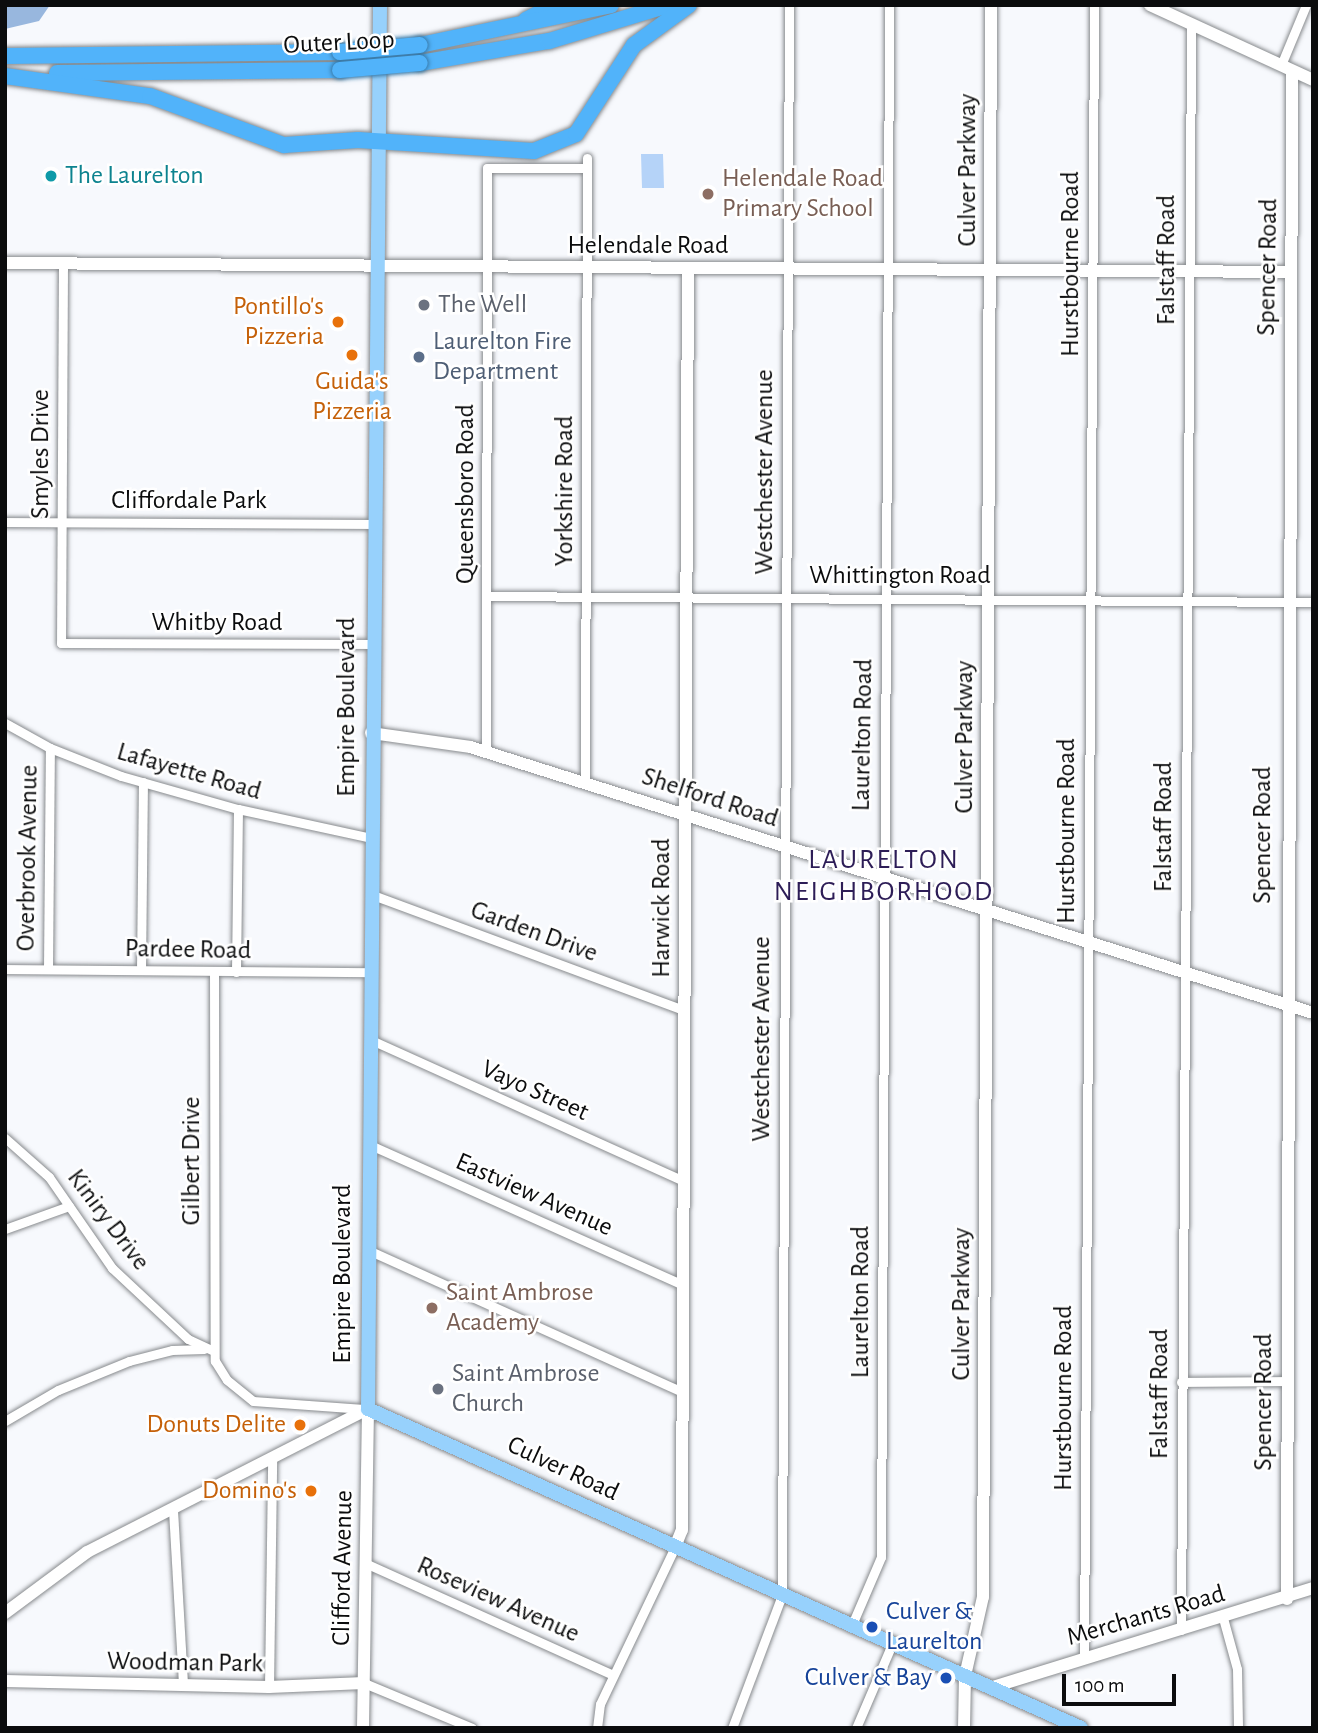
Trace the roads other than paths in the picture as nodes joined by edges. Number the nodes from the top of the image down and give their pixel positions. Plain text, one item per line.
1 (380, 5) edge
2 (555, 5) edge
3 (611, 5) edge
4 (668, 5) edge
5 (689, 5) edge
6 (789, 5) edge
7 (889, 5) edge
8 (991, 5) edge
9 (1094, 5) edge
10 (1150, 5) edge
11 (1306, 5) edge
12 (1191, 24) junction
13 (420, 46) junction
14 (5, 56) edge
15 (1287, 68) junction
16 (5, 75) edge
17 (1313, 80) edge
18 (379, 141) junction
19 (587, 163) joint
20 (5, 263) edge
21 (63, 265) junction
22 (376, 268) junction
23 (786, 268) junction
24 (487, 269) junction
25 (587, 269) junction
26 (688, 269) junction
27 (887, 269) junction
28 (991, 270) junction
29 (1091, 270) junction
30 (1188, 271) junction
31 (1291, 272) junction
32 (62, 521) junction
33 (5, 522) edge
34 (373, 524) junction
35 (486, 596) junction
36 (586, 596) junction
37 (686, 596) junction
38 (786, 596) junction
39 (886, 596) junction
40 (989, 597) junction
41 (1090, 598) junction
42 (1186, 598) junction
43 (1286, 600) junction
44 (1313, 602) edge
45 (61, 643) joint
46 (372, 644) junction
47 (5, 723) edge
48 (371, 733) junction
49 (50, 748) junction
50 (486, 752) junction
51 (143, 782) junction
52 (585, 783) junction
53 (237, 809) junction
54 (685, 814) junction
55 (371, 838) junction
56 (785, 846) junction
57 (883, 877) junction
58 (370, 894) junction
59 (986, 910) junction
60 (1087, 941) junction
61 (5, 969) edge
62 (48, 969) junction
63 (141, 970) junction
64 (214, 971) junction
65 (236, 972) junction
66 (369, 972) junction
67 (1184, 972) junction
68 (1286, 1003) junction
69 (684, 1010) junction
70 (1313, 1013) edge
71 (369, 1039) junction
72 (5, 1138) edge
73 (368, 1144) junction
74 (683, 1181) junction
75 (69, 1206) junction
76 (5, 1229) edge
77 (368, 1250) junction
78 (682, 1285) junction
79 (212, 1350) junction
80 (1286, 1381) junction
81 (1181, 1382) junction
82 (682, 1392) junction
83 (368, 1409) junction
84 (5, 1421) edge
85 (272, 1461) junction
86 (173, 1510) junction
87 (675, 1547) junction
88 (366, 1563) junction
89 (1313, 1588) edge
90 (782, 1595) junction
91 (1287, 1598) junction
92 (5, 1613) edge
93 (1223, 1618) junction
94 (851, 1627) junction
95 (1181, 1630) junction
96 (892, 1644) junction
97 (1084, 1658) junction
98 (612, 1675) junction
99 (965, 1676) junction
100 (5, 1681) edge
101 (364, 1683) junction
102 (183, 1686) junction
103 (269, 1687) junction
104 (993, 1687) junction
105 (1058, 1723) edge
106 (363, 1728) edge
107 (472, 1728) edge
108 (597, 1728) edge
109 (732, 1728) edge
110 (856, 1728) edge
111 (964, 1728) edge
112 (1081, 1728) edge
113 (1238, 1728) edge

1 - 18 main road, Empire Boulevard
2 - 13 highway
3 - 13 highway, Outer Loop
4 - 16 highway, Outer Loop, bridge
5 - 18 highway
6 - 23 street, Westchester Avenue
7 - 27 street, Laurelton Road
8 - 28 street, Culver Parkway
9 - 29 street, Hurstbourne Road
10 - 12 street
11 - 15 street
12 - 15 street
12 - 30 street, Falstaff Road
13 - 14 highway, Outer Loop, bridge
15 - 17 street
15 - 31 street, Spencer Road
16 - 18 highway
18 - 22 main road, Empire Boulevard
19 - 24 street, Queensboro Road
19 - 25 street, Yorkshire Road
20 - 21 street, Helendale Road
21 - 22 street, Helendale Road
21 - 32 street, Smyles Drive
22 - 24 street, Helendale Road
22 - 34 main road, Empire Boulevard
23 - 26 street, Helendale Road
23 - 27 street, Helendale Road
23 - 38 street, Westchester Avenue
24 - 25 street, Helendale Road
24 - 35 street, Queensboro Road
25 - 26 street, Helendale Road
25 - 36 street, Yorkshire Road
26 - 37 street, Harwick Road
27 - 28 street, Helendale Road
27 - 39 street, Laurelton Road
28 - 29 street, Helendale Road
28 - 40 street, Culver Parkway
29 - 30 street, Helendale Road
29 - 41 street, Hurstbourne Road
30 - 31 street, Helendale Road
30 - 42 street, Falstaff Road
31 - 43 street, Spencer Road
32 - 33 street, Cliffordale Park
32 - 34 street, Cliffordale Park
32 - 45 street, Smyles Drive
34 - 46 main road, Empire Boulevard
35 - 36 street, Whittington Road
35 - 50 street, Queensboro Road
36 - 37 street, Whittington Road
36 - 52 street, Yorkshire Road
37 - 38 street, Whittington Road
37 - 54 street, Harwick Road
38 - 39 street, Whittington Road
38 - 56 street, Westchester Avenue
39 - 40 street, Whittington Road
39 - 57 street, Laurelton Road
40 - 41 street, Whittington Road
40 - 59 street, Culver Parkway
41 - 42 street, Whittington Road
41 - 60 street, Hurstbourne Road
42 - 43 street, Whittington Road
42 - 67 street, Falstaff Road
43 - 44 street, Whittington Road
43 - 68 street, Spencer Road
45 - 46 street, Whitby Road
46 - 48 main road, Empire Boulevard
47 - 49 street, Lafayette Road
48 - 50 street, Shelford Road
48 - 55 main road, Empire Boulevard
49 - 51 street, Lafayette Road
49 - 62 street, Overbrook Avenue
50 - 52 street, Shelford Road
51 - 53 street, Lafayette Road
51 - 63 street
52 - 54 street, Shelford Road
53 - 55 street, Lafayette Road
53 - 65 street
54 - 56 street, Shelford Road
54 - 69 street, Harwick Road
55 - 58 main road, Empire Boulevard
56 - 57 street, Shelford Road
56 - 90 street, Westchester Avenue
57 - 59 street, Shelford Road
57 - 94 street, Laurelton Road
58 - 66 main road, Empire Boulevard
58 - 69 street, Garden Drive
59 - 60 street, Shelford Road
59 - 99 street, Culver Parkway
60 - 67 street, Shelford Road
60 - 97 street, Hurstbourne Road
61 - 62 street, Pardee Road
62 - 63 street, Pardee Road
63 - 64 street, Pardee Road
64 - 65 street, Pardee Road
64 - 79 street, Gilbert Drive
65 - 66 street, Pardee Road
66 - 71 main road, Empire Boulevard
67 - 68 street, Shelford Road
67 - 81 street, Falstaff Road
68 - 70 street, Shelford Road
68 - 80 street, Spencer Road
69 - 74 street, Harwick Road
71 - 73 main road, Empire Boulevard
71 - 74 street, Vayo Street
72 - 75 street, Kiniry Drive
73 - 77 main road, Empire Boulevard
73 - 78 street, Eastview Avenue
74 - 78 street, Harwick Road
75 - 76 street
75 - 79 street, Kiniry Drive
77 - 82 street
77 - 83 main road, Empire Boulevard
78 - 82 street, Harwick Road
79 - 83 street
79 - 84 street
80 - 81 street
80 - 91 street, Spencer Road
81 - 95 street, Falstaff Road
82 - 87 street, Harwick Road
83 - 85 street
83 - 87 main road, Culver Road
83 - 88 street, Clifford Avenue
85 - 86 street
85 - 103 street
86 - 92 street
86 - 102 street
87 - 90 main road, Culver Road
87 - 98 street
88 - 98 street, Roseview Avenue
88 - 101 street, Clifford Avenue
89 - 91 street, Merchants Road
90 - 94 main road, Culver Road
90 - 109 street, Westchester Avenue
91 - 93 street, Merchants Road
93 - 95 street, Merchants Road
93 - 113 street
94 - 96 main road, Culver Road
95 - 97 street, Merchants Road
96 - 99 main road, Culver Road
96 - 110 street
97 - 104 street, Merchants Road
98 - 108 street
99 - 104 main road, Culver Road
99 - 111 street, Culver Parkway
100 - 102 street, Woodman Park
101 - 103 street, Woodman Park
101 - 106 street, Clifford Avenue
101 - 107 street
102 - 103 street, Woodman Park
104 - 105 main road, Culver Road
105 - 112 main road, Culver Road

